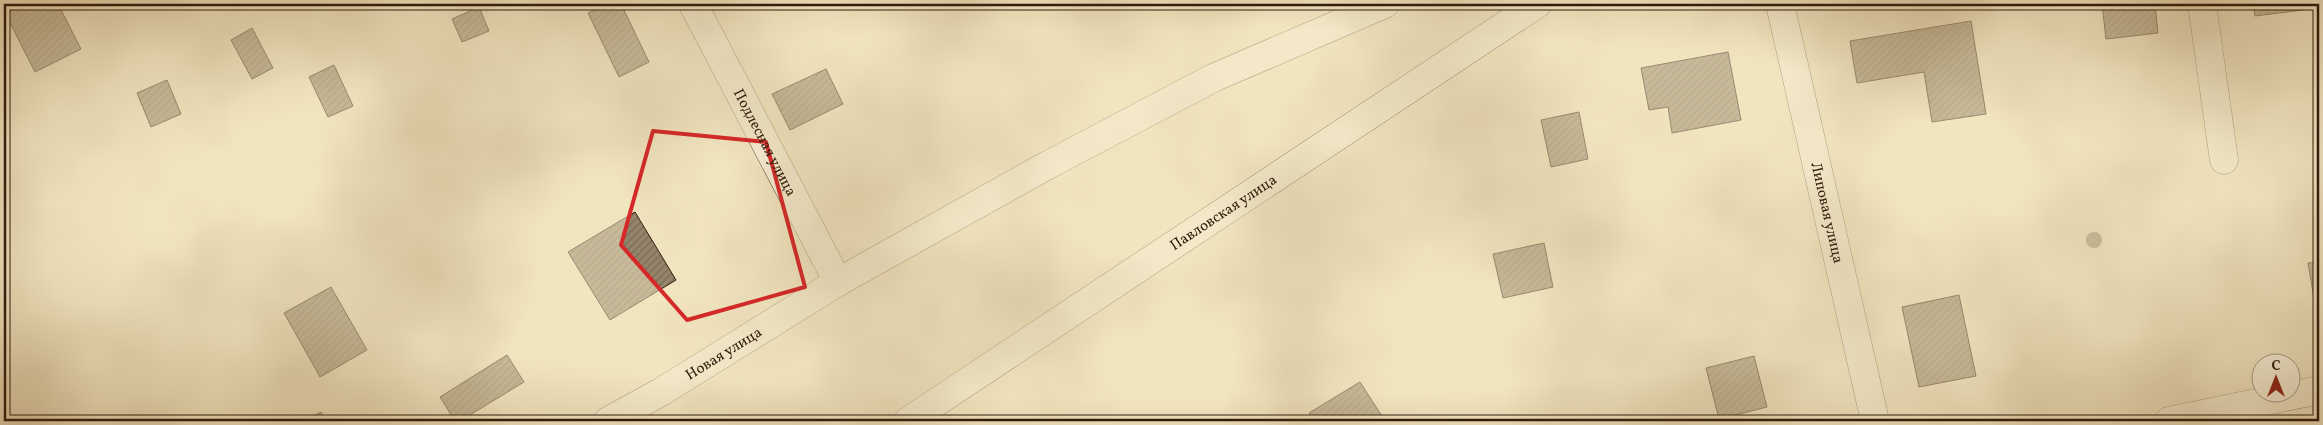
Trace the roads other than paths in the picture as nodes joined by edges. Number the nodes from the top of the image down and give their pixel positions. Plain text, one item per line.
1 (693, 4) edge
2 (1385, 4) edge
3 (1537, 4) edge
4 (1780, 4) edge
5 (2202, 4) edge
6 (2224, 160) dead end
7 (838, 282) junction
8 (2319, 390) edge
9 (608, 421) edge
10 (908, 421) edge
11 (1875, 421) edge
12 (2169, 421) edge

1 - 7 street, Подлесная улица
2 - 7 street, Новая улица
3 - 10 street, Павловская улица
4 - 11 street, Липовая улица
5 - 6 street
7 - 9 street, Новая улица
8 - 12 street

